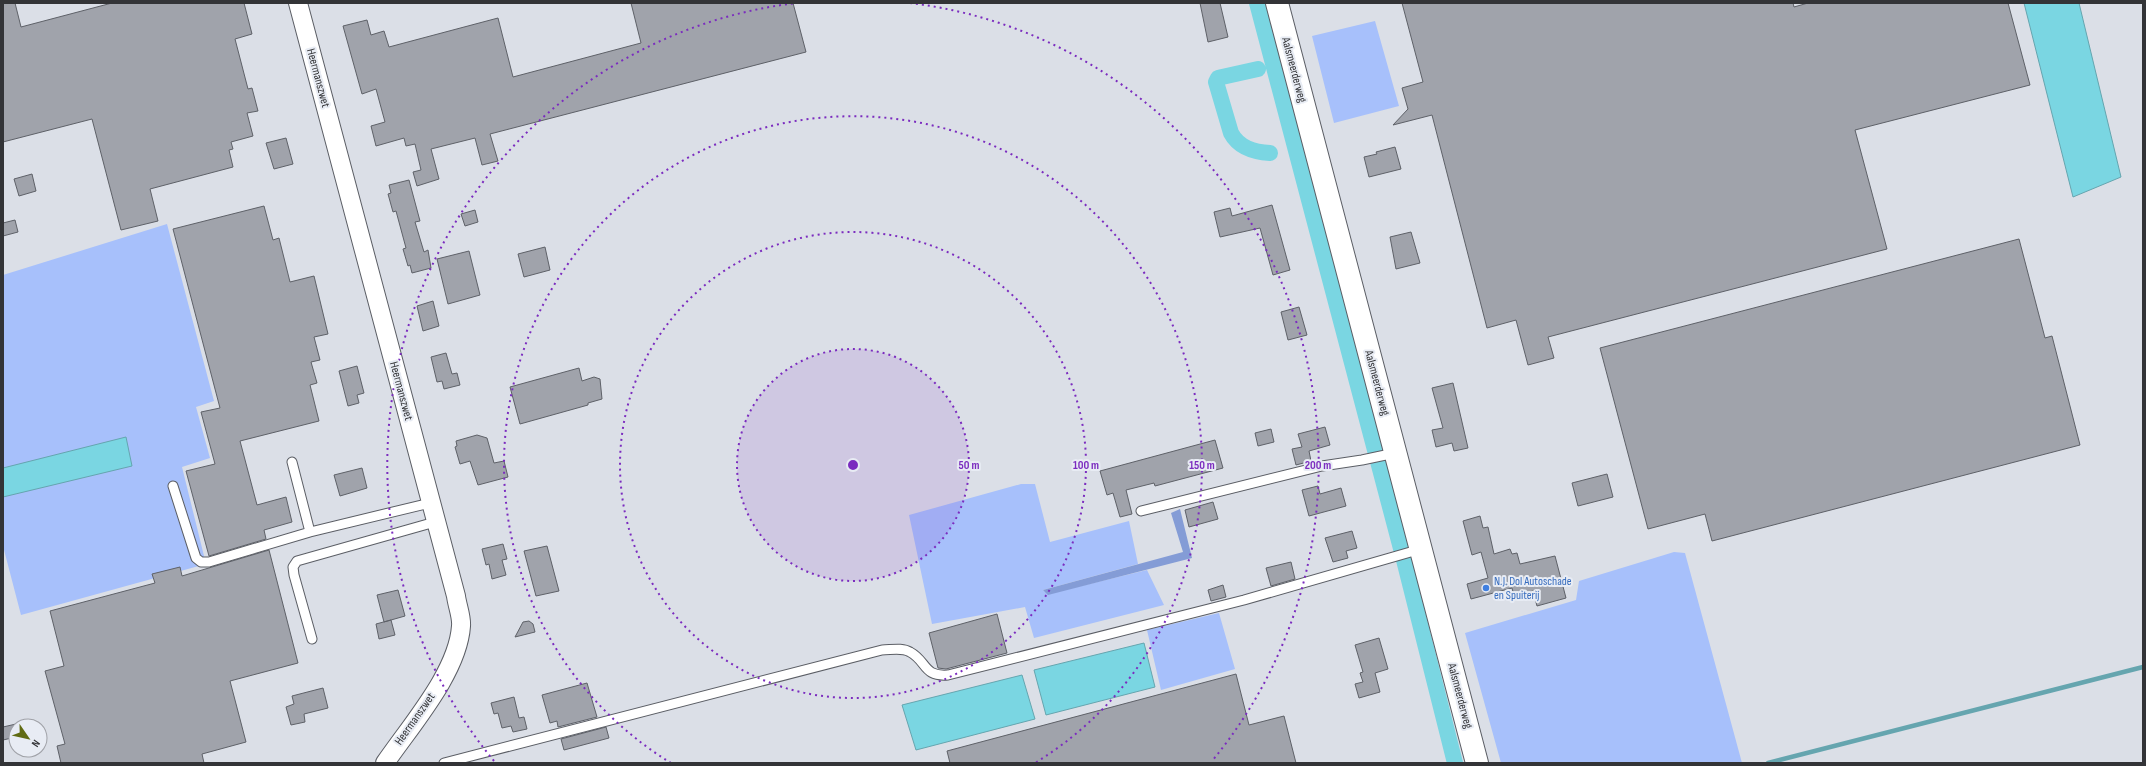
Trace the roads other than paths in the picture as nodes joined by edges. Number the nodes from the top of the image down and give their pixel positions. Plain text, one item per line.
1 (298, 3) edge
2 (1277, 3) edge
3 (1388, 454) junction
4 (292, 462) dead end
5 (172, 486) dead end
6 (430, 503) junction
7 (1141, 511) dead end
8 (435, 522) junction
9 (310, 532) junction
10 (1416, 550) junction
11 (312, 639) dead end
12 (385, 763) edge
13 (444, 763) edge
14 (1477, 763) edge

1 - 6 street, Heermanszwet
2 - 3 street, Aalsmeerderweg
3 - 7 lane
3 - 10 street, Aalsmeerderweg
4 - 9 lane
5 - 9 lane
6 - 8 street, Heermanszwet
6 - 9 lane
8 - 11 lane
8 - 12 street, Heermanszwet
10 - 13 lane
10 - 14 street, Aalsmeerderweg

